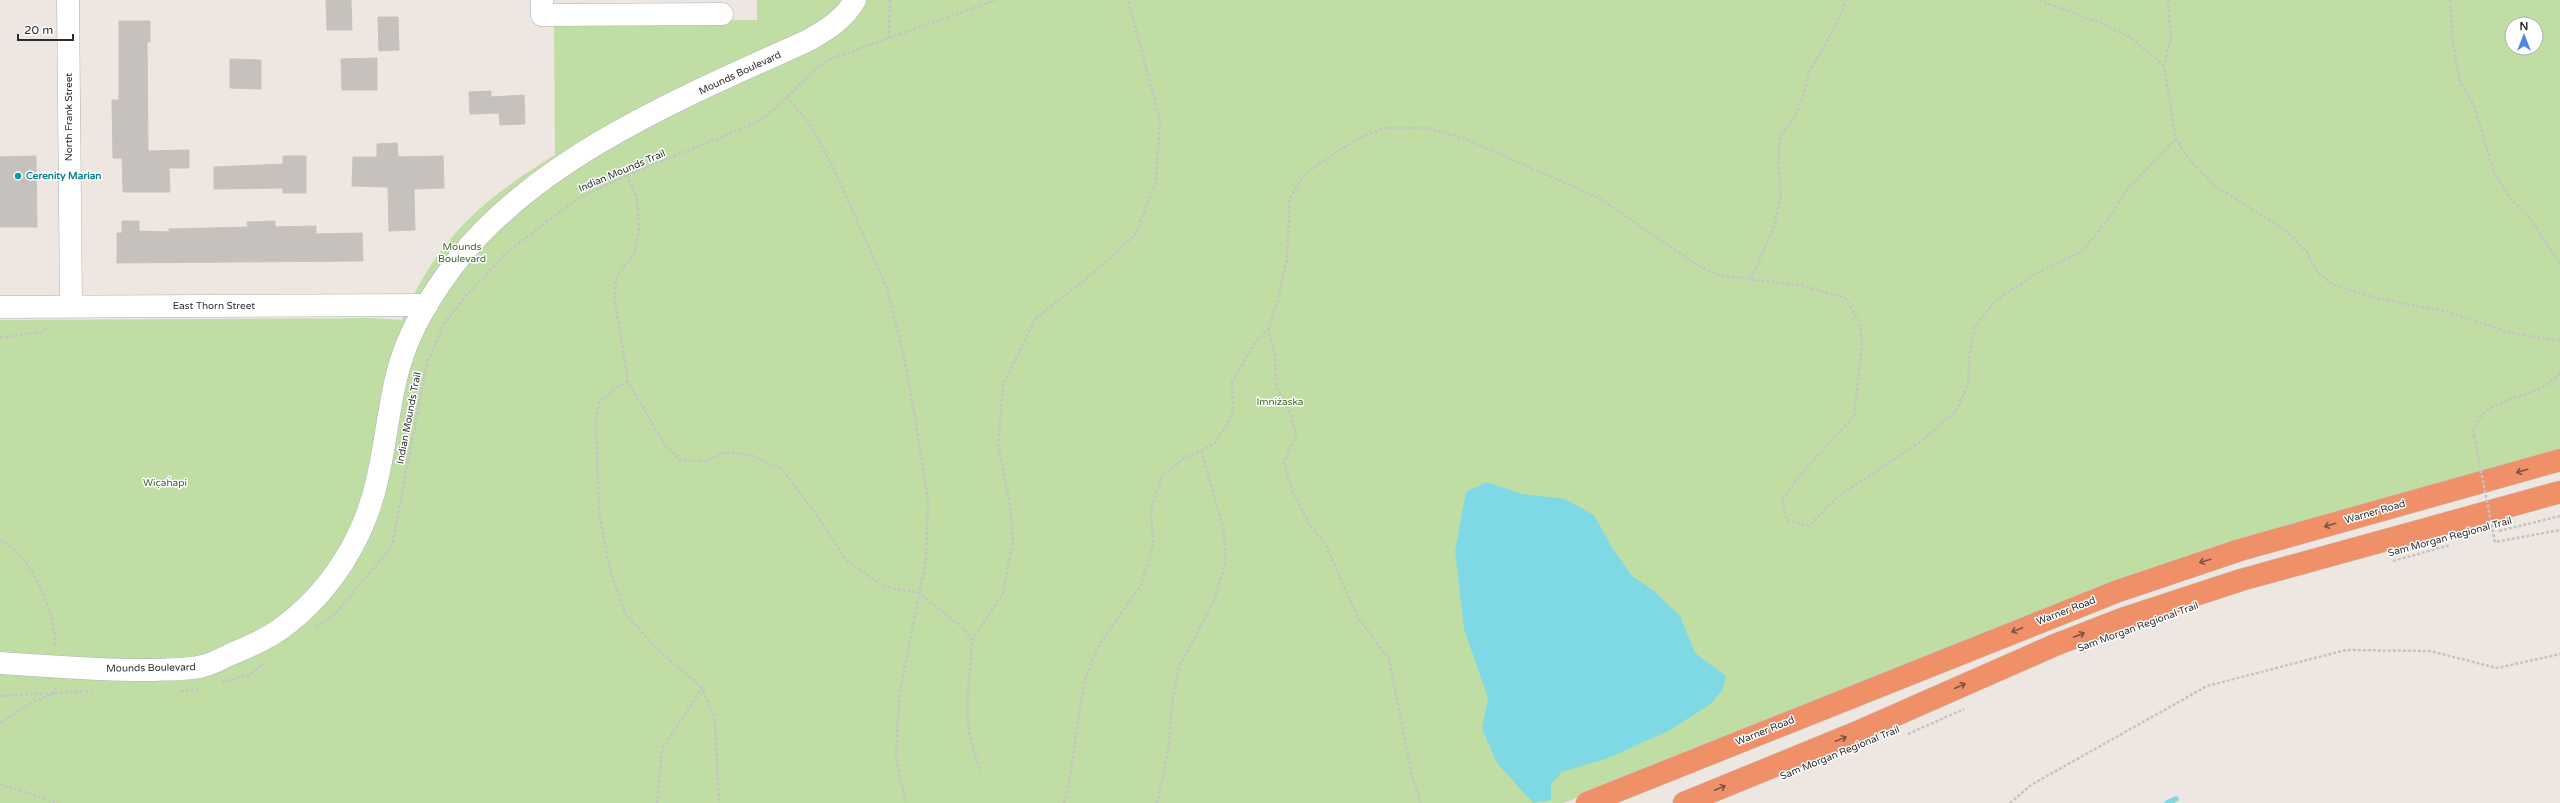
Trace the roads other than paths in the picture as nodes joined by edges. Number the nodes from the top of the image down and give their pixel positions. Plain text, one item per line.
1 (68, 0) edge
2 (855, 0) edge
3 (542, 8) edge
4 (722, 14) dead end
5 (427, 305) junction
6 (70, 306) junction
7 (0, 307) edge
8 (2560, 460) edge
9 (2560, 492) edge
10 (2560, 500) edge
11 (2495, 510) junction
12 (0, 663) edge
13 (1587, 803) edge
14 (1684, 803) edge

1 - 6 street, North Frank Street
2 - 5 street, Mounds Boulevard
3 - 4 street
5 - 6 street, East Thorn Street
5 - 12 street, Mounds Boulevard
6 - 7 street, East Thorn Street
8 -> 13 highway, Warner Road
9 - 11 highway
10 - 11 highway
14 -> 11 highway

